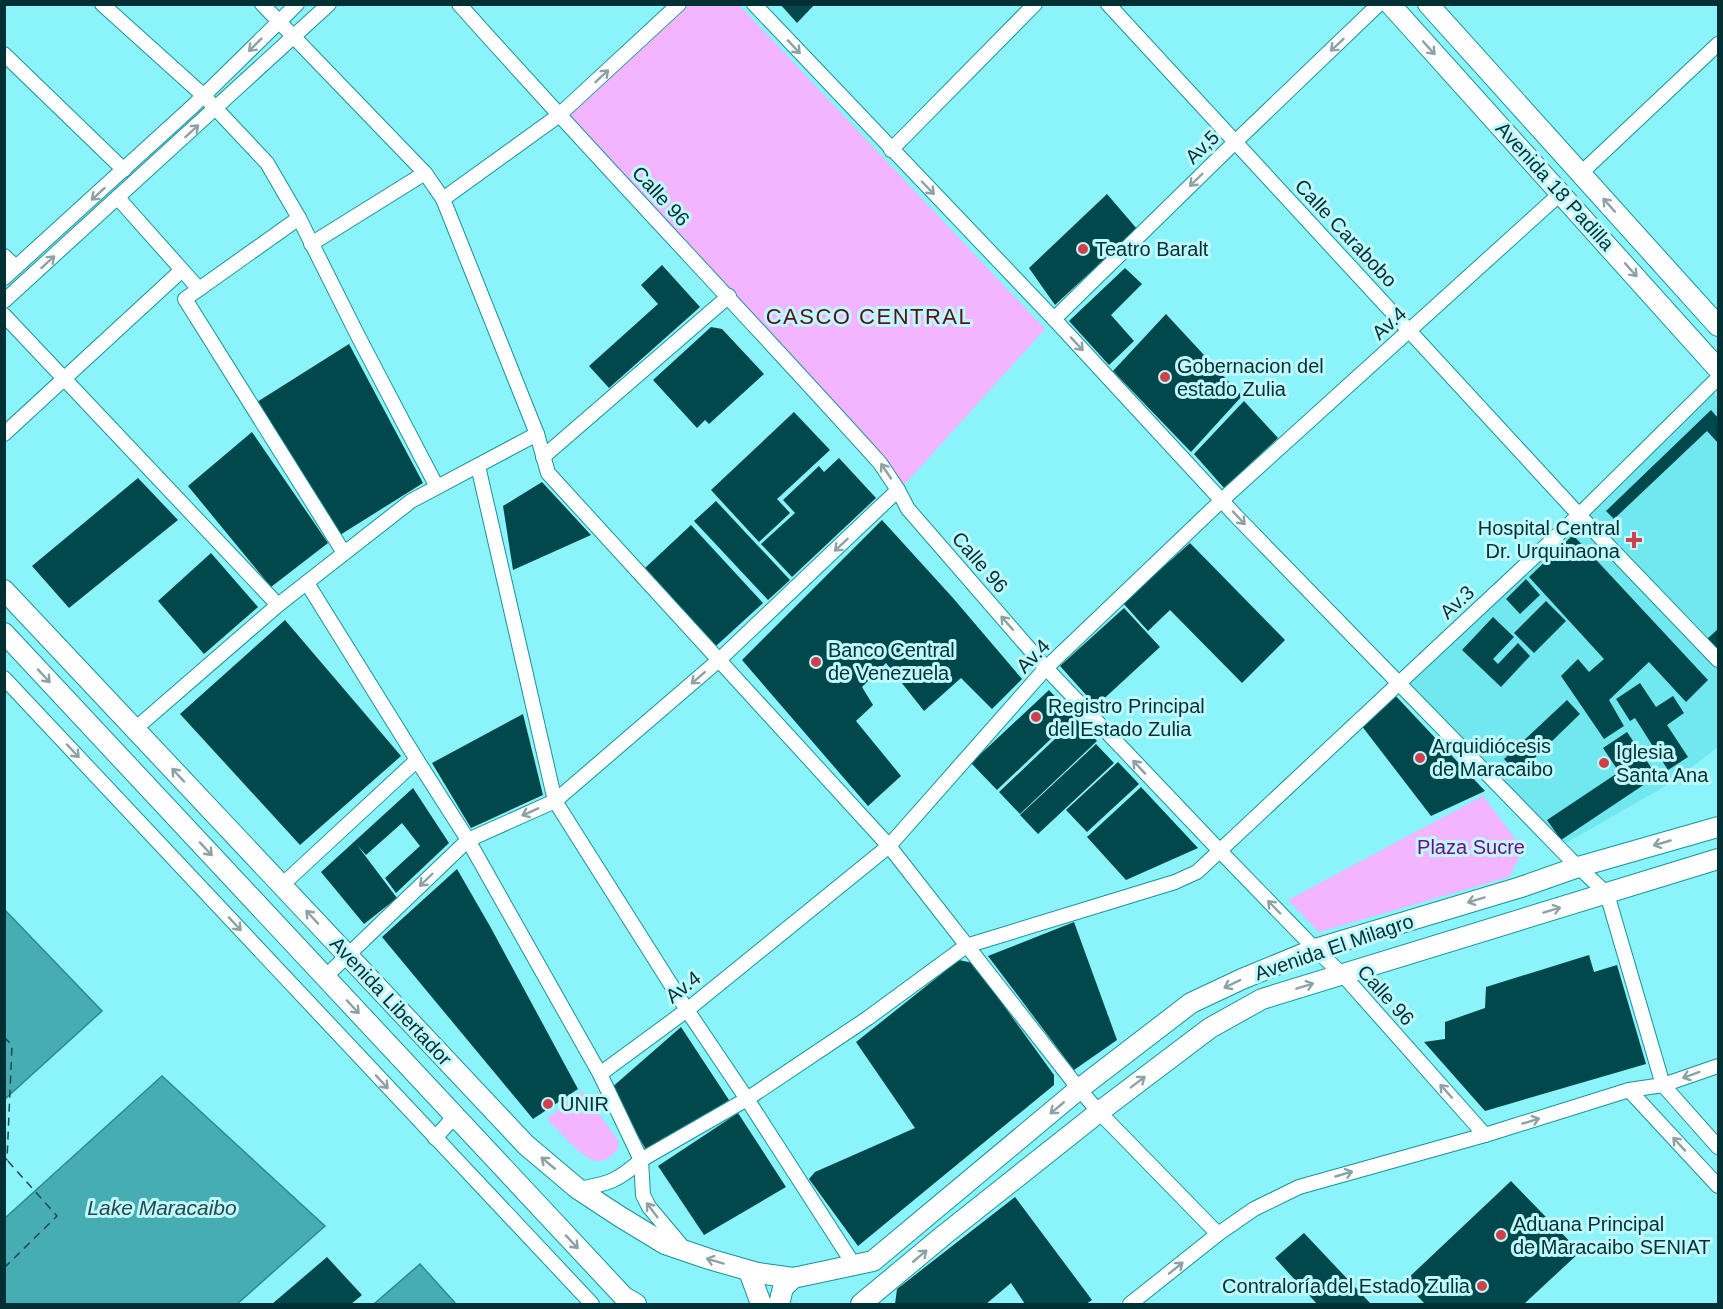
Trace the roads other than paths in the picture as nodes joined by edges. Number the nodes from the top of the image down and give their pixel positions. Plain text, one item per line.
1 (102, 4) edge
2 (262, 4) edge
3 (297, 4) edge
4 (329, 4) edge
5 (459, 4) edge
6 (679, 4) edge
7 (753, 4) edge
8 (1035, 4) edge
9 (1108, 4) edge
10 (1379, 4) edge
11 (1390, 4) edge
12 (1428, 4) edge
13 (278, 22) junction
14 (293, 37) junction
15 (1719, 44) edge
16 (4, 54) edge
17 (204, 96) junction
18 (216, 110) junction
19 (558, 116) junction
20 (1234, 143) junction
21 (891, 150) junction
22 (124, 170) junction
23 (425, 173) junction
24 (1580, 174) junction
25 (1561, 193) junction
26 (118, 198) junction
27 (443, 199) junction
28 (299, 218) junction
29 (311, 244) junction
30 (4, 256) edge
31 (16, 267) junction
32 (182, 270) junction
33 (4, 278) edge
34 (199, 290) junction
35 (729, 296) junction
36 (4, 301) edge
37 (4, 315) edge
38 (1054, 319) junction
39 (1719, 327) edge
40 (1411, 331) junction
41 (1719, 369) edge
42 (1719, 378) edge
43 (65, 379) junction
44 (4, 434) edge
45 (537, 434) junction
46 (543, 457) junction
47 (478, 466) junction
48 (437, 487) junction
49 (898, 490) junction
50 (1222, 500) junction
51 (1579, 515) junction
52 (344, 553) junction
53 (306, 583) junction
54 (4, 590) edge
55 (278, 605) junction
56 (4, 633) edge
57 (719, 660) junction
58 (1719, 660) edge
59 (1046, 668) junction
60 (4, 678) edge
61 (1400, 682) junction
62 (135, 729) junction
63 (417, 760) junction
64 (555, 801) junction
65 (1719, 826) edge
66 (468, 840) junction
67 (889, 846) junction
68 (1220, 851) junction
69 (1719, 859) edge
70 (1578, 867) junction
71 (282, 885) junction
72 (1607, 894) junction
73 (966, 946) junction
74 (1315, 949) junction
75 (347, 954) junction
76 (1343, 975) junction
77 (326, 977) junction
78 (687, 1010) junction
79 (1719, 1065) edge
80 (600, 1074) junction
81 (1663, 1085) junction
82 (1079, 1089) junction
83 (1629, 1090) junction
84 (747, 1099) junction
85 (1099, 1112) junction
86 (455, 1116) junction
87 (1485, 1135) junction
88 (435, 1138) junction
89 (1719, 1147) edge
90 (641, 1160) junction
91 (1719, 1186) edge
92 (578, 1189) junction
93 (1218, 1234) junction
94 (687, 1251) junction
95 (855, 1265) junction
96 (749, 1271) junction
97 (793, 1278) junction
98 (873, 1301) edge
99 (592, 1305) edge
100 (636, 1305) edge
101 (761, 1305) edge
102 (779, 1305) edge
103 (1130, 1305) edge

1 - 17 street
2 - 13 street
3 - 13 street
4 - 14 street
5 - 19 street, Calle 96
19 -> 6 street
7 -> 21 street
8 - 21 street
9 - 20 street, Calle Carabobo
10 -> 20 street, Av,5
11 -> 25 main road, Avenida 18 Padilla
12 - 24 main road, Avenida 18 Padilla
13 - 14 street
13 -> 17 street
14 - 18 street
14 - 23 street
15 - 24 street
16 - 22 street
17 - 18 street
17 - 22 street
26 -> 18 street
18 - 28 street
19 - 27 street
19 - 35 street, Calle 96
20 -> 38 street, Av,5
20 - 40 street, Calle Carabobo
21 -> 38 street
22 -> 31 street
23 - 27 street
23 - 29 street
39 -> 24 main road, Avenida 18 Padilla
25 - 40 street, Av.4
25 -> 41 main road, Avenida 18 Padilla
26 - 32 street
36 -> 26 street
27 - 45 street
28 - 29 street
28 - 34 street
29 - 48 street
30 - 31 street
31 - 33 street
32 - 34 street
32 - 43 street
34 - 52 street
35 - 46 street
49 -> 35 street, Calle 96
37 - 43 street
38 -> 50 street
40 - 50 street, Av.4
40 - 51 street, Calle Carabobo
42 - 51 street, Av.3
43 - 44 street
43 - 55 street
45 - 46 street
45 - 47 street
46 - 57 street
47 - 48 street
47 - 64 street
48 - 52 street
49 -> 57 street
59 -> 49 street, Calle 96
50 - 59 street, Av.4
50 -> 61 street
51 - 58 street, Calle Carabobo
51 - 61 street, Av.3
52 - 53 street
53 - 55 street
53 - 63 street
54 - 62 main road, Avenida Libertador
55 - 62 street
56 -> 77 main road, Avenida Libertador
57 -> 64 street
57 - 67 street
59 - 67 street, Av.4
68 -> 59 street, Calle 96
60 -> 88 street
61 - 68 street, Av.3
61 - 70 street
71 -> 62 main road, Avenida Libertador
63 - 66 street
63 - 71 street
64 -> 66 street
64 - 78 street
65 -> 70 main road, Avenida El Milagro
66 -> 75 street
66 - 80 street
67 - 73 street
67 - 78 street, Av.4
68 - 73 street, Av.3
74 -> 68 street, Calle 96
69 - 72 main road, Avenida El Milagro
70 - 72 street
70 -> 74 main road, Avenida El Milagro
75 -> 71 main road, Avenida Libertador
76 -> 72 main road, Avenida El Milagro
72 - 81 street
73 - 82 street
73 - 84 street, Av.3
74 - 76 street, Calle 96
74 -> 82 main road, Avenida El Milagro
75 - 77 street
92 -> 75 main road, Avenida Libertador
85 -> 76 main road, Avenida El Milagro
87 -> 76 street, Calle 96
77 -> 86 main road, Avenida Libertador
78 - 80 street, Av.4
78 - 84 street
79 -> 81 street
80 - 90 street
81 - 83 street
81 - 89 street
82 - 85 street
82 -> 95 main road, Avenida El Milagro
87 -> 83 street
91 -> 83 street
84 - 90 street, Av.3
84 - 95 street
85 - 93 street
98 -> 85 main road, Avenida El Milagro
86 - 88 street
86 -> 100 main road, Avenida Libertador
93 -> 87 street
88 - 99 street
90 - 92 street, Av.3
94 -> 90 street
92 - 94 main road, Avenida Libertador
103 -> 93 street
96 -> 94 main road, Avenida Libertador
95 - 97 main road, Avenida Libertador
96 - 97 main road, Avenida Libertador
96 - 101 main road
97 - 102 main road

